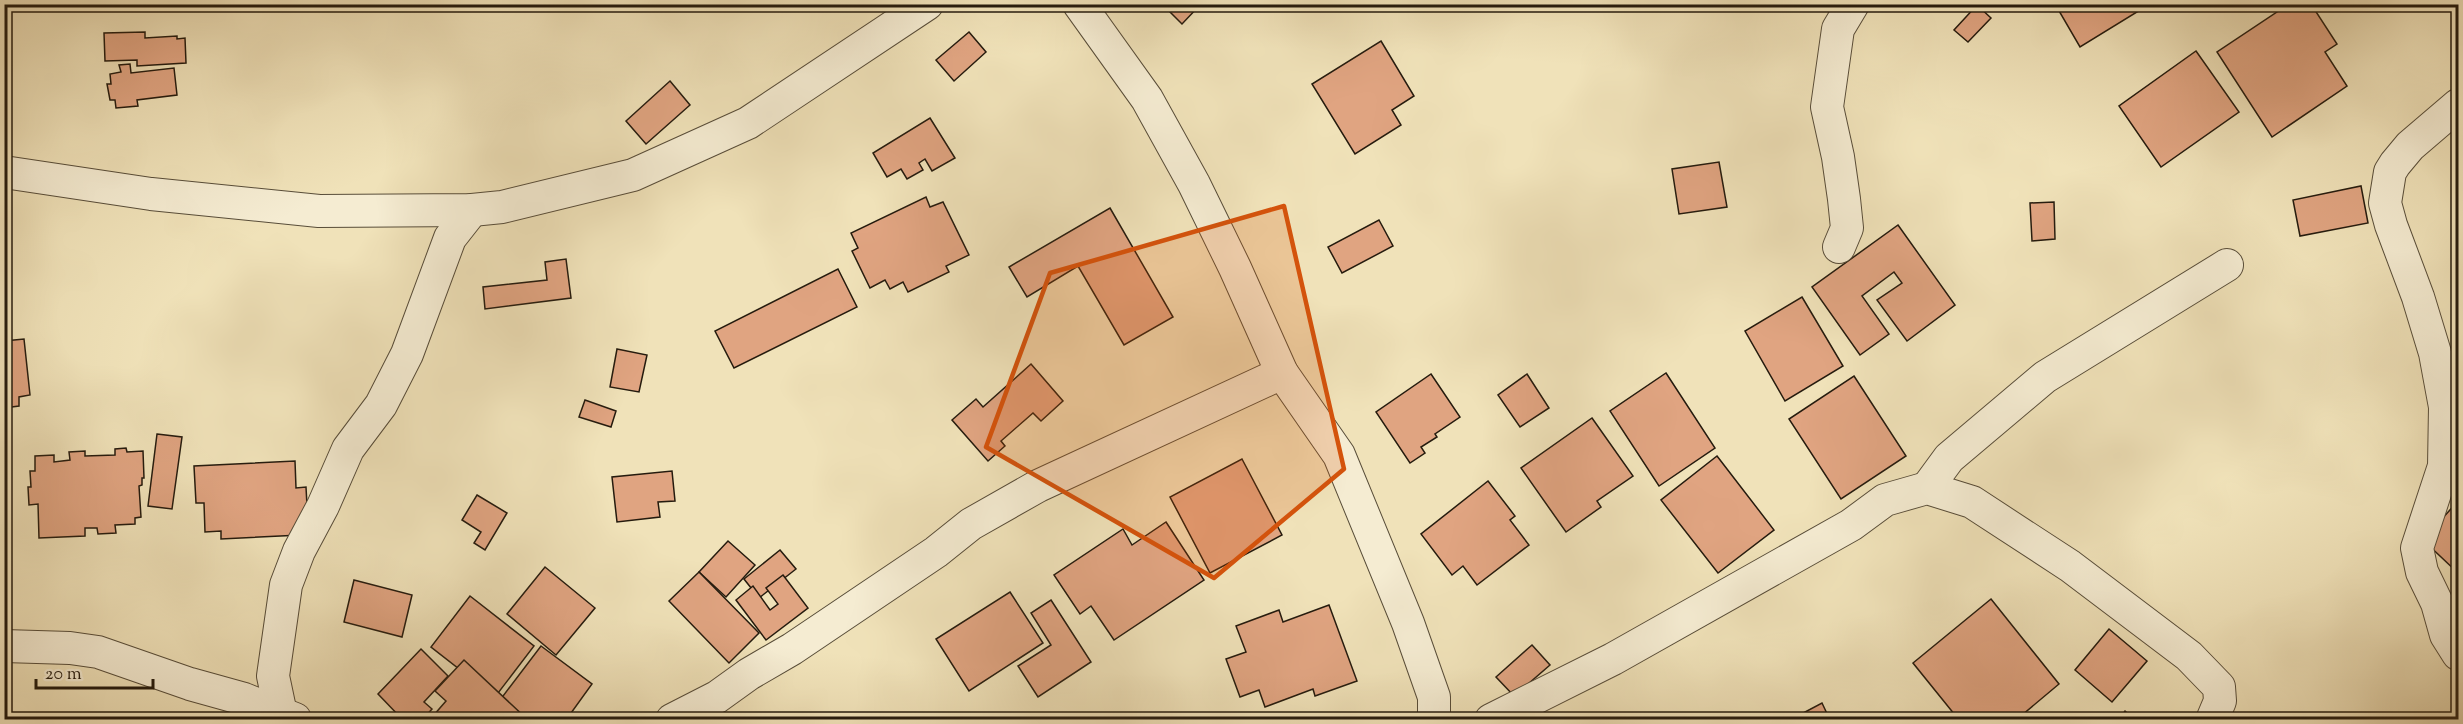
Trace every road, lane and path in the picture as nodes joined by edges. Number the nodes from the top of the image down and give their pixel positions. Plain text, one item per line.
1 (927, 4) edge
2 (1078, 4) edge
3 (1853, 4) edge
4 (2458, 105) edge
5 (4, 172) edge
6 (472, 210) junction
7 (1839, 247) dead end
8 (2228, 265) dead end
9 (1282, 373) junction
10 (1927, 488) junction
11 (4, 646) edge
12 (2458, 654) edge
13 (717, 708) edge
14 (289, 717) edge
15 (672, 720) edge
16 (1434, 720) edge
17 (1491, 720) edge
18 (2212, 720) edge

1 - 6 street
2 - 9 street
3 - 7 street
4 - 12 street
5 - 6 street
6 - 14 street
8 - 10 street
9 - 13 street
9 - 16 street
10 - 17 street
10 - 18 street
11 - 14 street
13 - 15 street

